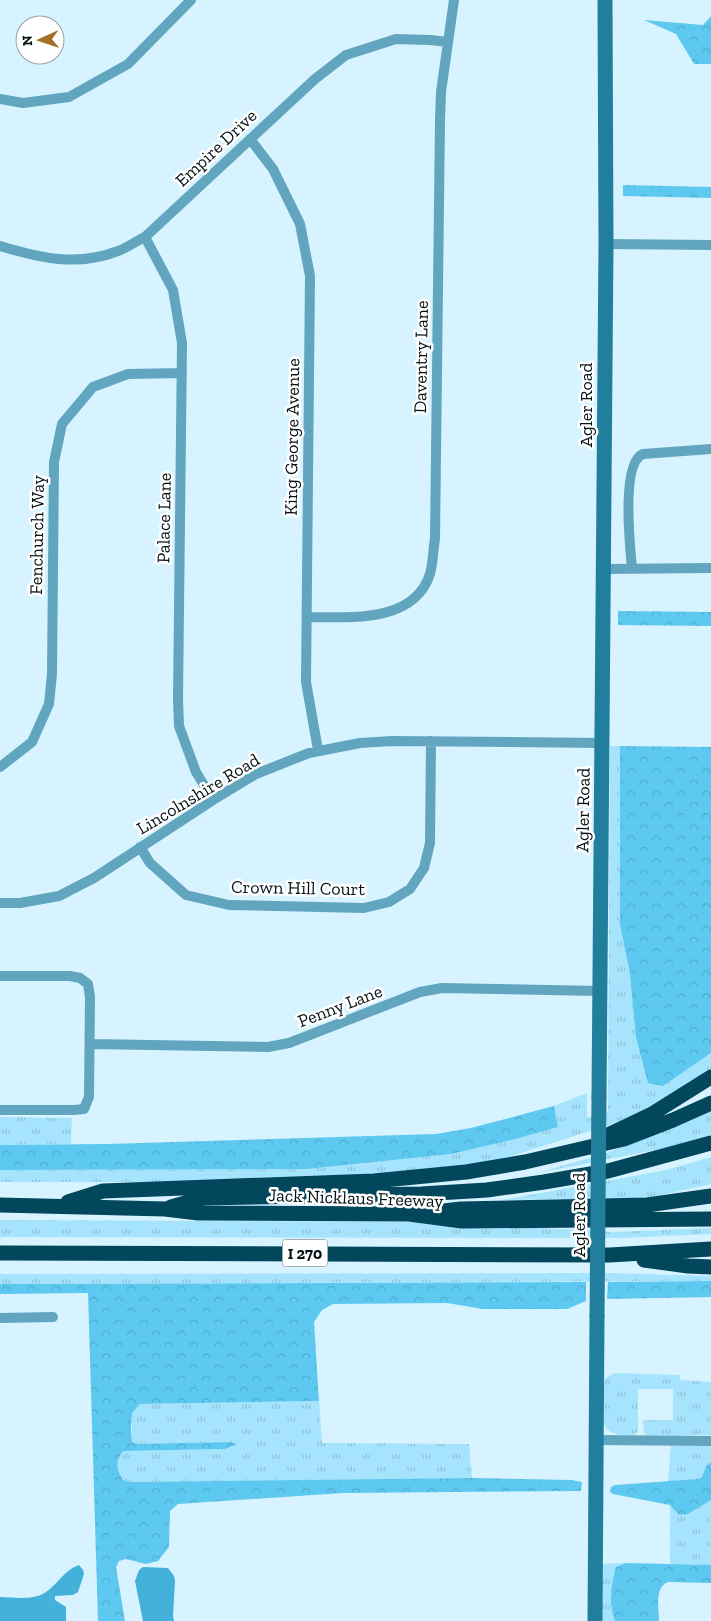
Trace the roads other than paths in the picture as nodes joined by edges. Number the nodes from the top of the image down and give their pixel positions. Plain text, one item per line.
1 (191, 0) edge
2 (454, 0) edge
3 (605, 0) edge
4 (448, 42) junction
5 (0, 99) edge
6 (250, 139) junction
7 (145, 236) junction
8 (606, 244) junction
9 (711, 245) edge
10 (0, 246) edge
11 (182, 373) junction
12 (711, 449) edge
13 (632, 568) junction
14 (711, 568) edge
15 (604, 569) junction
16 (307, 616) junction
17 (431, 741) junction
18 (602, 743) junction
19 (318, 750) junction
20 (0, 767) edge
21 (212, 800) junction
22 (140, 847) junction
23 (0, 903) edge
24 (0, 976) edge
25 (600, 990) junction
26 (90, 1044) junction
27 (711, 1077) edge
28 (711, 1103) edge
29 (0, 1110) edge
30 (711, 1143) edge
31 (577, 1150) junction
32 (711, 1196) edge
33 (0, 1204) edge
34 (58, 1205) junction
35 (165, 1209) junction
36 (409, 1214) junction
37 (711, 1219) edge
38 (711, 1249) edge
39 (0, 1253) edge
40 (610, 1255) junction
41 (711, 1267) edge
42 (53, 1317) dead end
43 (0, 1318) edge
44 (596, 1440) junction
45 (711, 1441) edge
46 (594, 1621) edge

1 - 5 street
2 - 4 street, Daventry Lane
3 - 8 main road, Agler Road
4 - 6 street, Empire Drive
4 - 16 street, Daventry Lane
6 - 7 street, Empire Drive
6 - 16 street, King George Avenue
7 - 10 street, Empire Drive
7 - 11 street, Palace Lane
8 - 9 street
8 - 15 main road, Agler Road
11 - 20 street, Fenchurch Way
11 - 21 street, Palace Lane
12 - 13 street
13 - 14 street
13 - 15 street
15 - 18 main road, Agler Road
16 - 19 street, King George Avenue
17 - 18 street, Lincolnshire Road
17 - 19 street, Lincolnshire Road
17 - 22 street, Crown Hill Court
18 - 25 main road, Agler Road
19 - 21 street, Lincolnshire Road
21 - 22 street, Lincolnshire Road
22 - 23 street, Lincolnshire Road
24 - 26 street
25 - 26 street, Penny Lane
25 - 44 main road, Agler Road, bridge
26 - 29 street
27 - 31 highway
28 - 31 highway
30 - 35 highway
31 - 34 highway
32 - 36 highway
33 - 34 highway, Jack Nicklaus Freeway / I 270
34 - 35 highway, Jack Nicklaus Freeway / I 270
35 - 36 highway, Jack Nicklaus Freeway / I 270
36 - 37 highway, Jack Nicklaus Freeway / I 270
38 - 40 highway, I 270
39 - 40 highway, I 270
40 - 41 highway
42 - 43 street
44 - 45 street
44 - 46 main road, Agler Road

